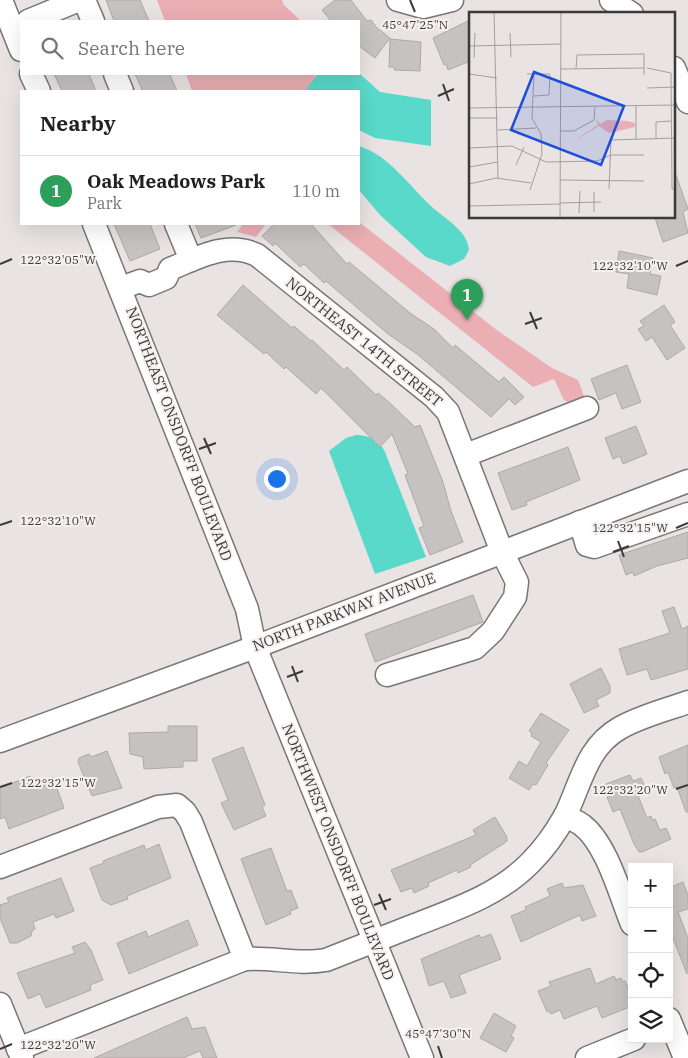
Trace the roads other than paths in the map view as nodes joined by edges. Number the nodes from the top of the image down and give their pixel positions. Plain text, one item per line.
1 (1, 0) edge
2 (79, 0) edge
3 (84, 0) edge
4 (398, 0) edge
5 (452, 0) edge
6 (611, 0) edge
7 (629, 12) edge
8 (30, 20) edge
9 (93, 20) edge
10 (20, 24) edge
11 (31, 75) edge
12 (115, 75) edge
13 (676, 75) edge
14 (38, 90) edge
15 (122, 90) edge
16 (688, 102) edge
17 (95, 225) edge
18 (176, 225) edge
19 (191, 260) junction
20 (131, 285) junction
21 (587, 408) dead end
22 (466, 455) junction
23 (688, 481) edge
24 (688, 514) edge
25 (580, 522) junction
26 (502, 552) junction
27 (255, 647) junction
28 (387, 675) dead end
29 (688, 702) edge
30 (0, 741) edge
31 (565, 816) junction
32 (0, 866) edge
33 (628, 914) edge
34 (375, 941) junction
35 (245, 959) junction
36 (0, 1004) edge
37 (673, 1030) edge
38 (628, 1041) edge
39 (20, 1054) edge
40 (422, 1058) edge
41 (587, 1058) edge
42 (685, 1058) edge

1 - 10 street
2 - 8 street
3 - 9 street
4 - 5 street
6 - 7 street
11 - 14 street
12 - 15 street
13 - 16 street
17 - 20 street, NORTHEAST ONSDORFF BOULEVARD
18 - 19 street
19 - 20 street, NORTHEAST 14TH STREET
19 - 22 street, NORTHEAST 14TH STREET
20 - 27 street, NORTHEAST ONSDORFF BOULEVARD
21 - 22 street
22 - 26 street, NORTHEAST 14TH STREET
23 - 25 street, NORTH PARKWAY AVENUE
24 - 25 street
25 - 26 street, NORTH PARKWAY AVENUE
26 - 27 street, NORTH PARKWAY AVENUE
26 - 28 street, NORTHEAST 14TH STREET
27 - 30 street, NORTH PARKWAY AVENUE
27 - 34 street, NORTHWEST ONSDORFF BOULEVARD
29 - 31 street
31 - 33 street
31 - 34 street
32 - 35 street
34 - 35 street
34 - 40 street, NORTHWEST ONSDORFF BOULEVARD
35 - 39 street
36 - 39 street
37 - 42 street
38 - 41 street

